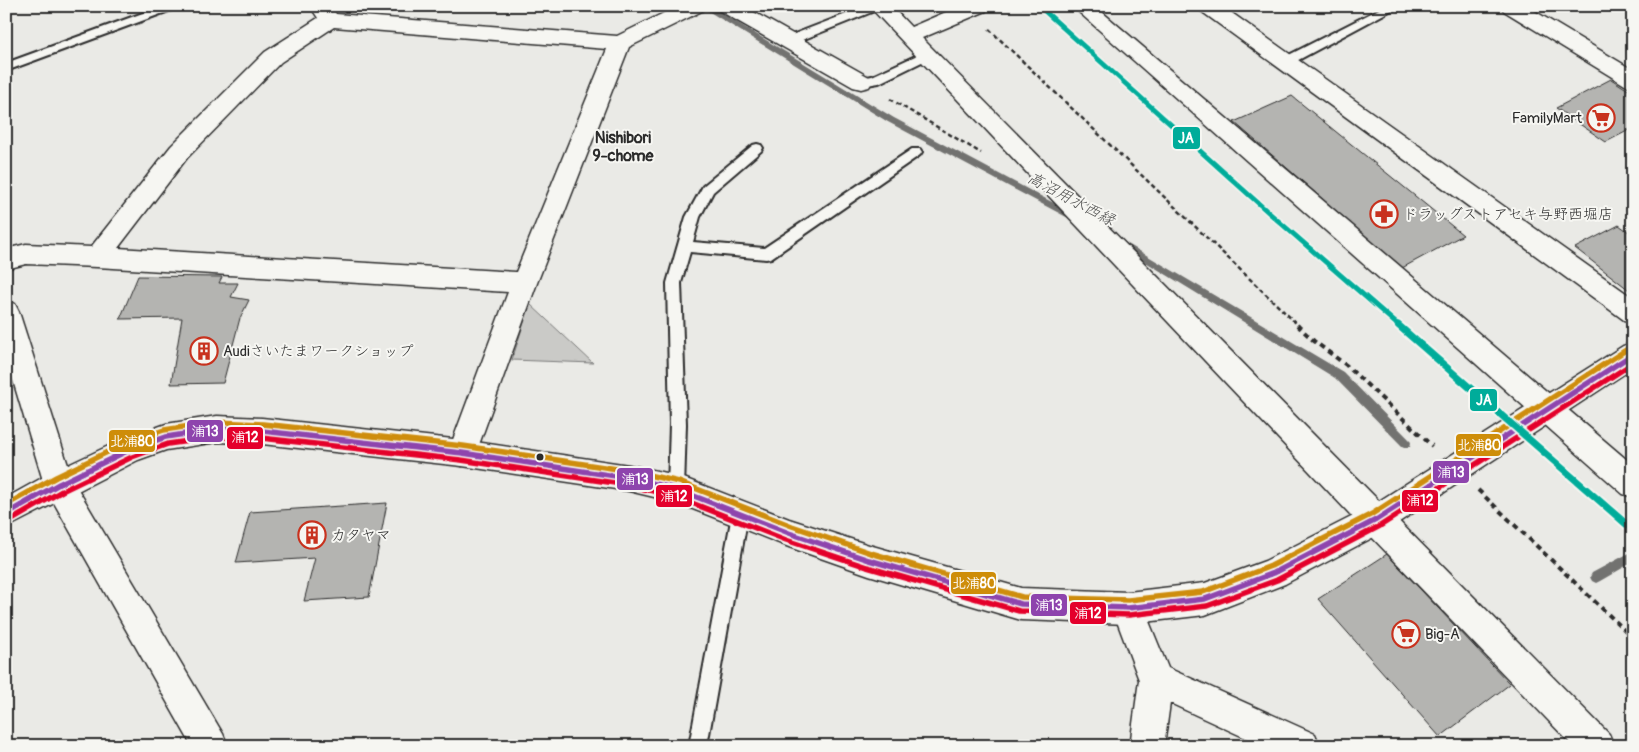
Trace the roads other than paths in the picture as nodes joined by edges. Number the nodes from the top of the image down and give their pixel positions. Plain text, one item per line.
1 (173, 6) edge
2 (727, 6) edge
3 (879, 6) edge
4 (1082, 6) edge
5 (1394, 6) edge
6 (1511, 6) edge
7 (693, 8) edge
8 (974, 8) edge
9 (1218, 8) edge
10 (325, 13) edge
11 (908, 36) junction
12 (788, 41) junction
13 (620, 43) junction
14 (926, 55) junction
15 (1285, 62) junction
16 (6, 67) edge
17 (1633, 80) edge
18 (861, 82) joint
19 (757, 148) dead end
20 (916, 152) dead end
21 (685, 246) junction
22 (97, 257) junction
23 (6, 259) edge
24 (524, 283) junction
25 (6, 312) edge
26 (1633, 312) edge
27 (1633, 354) edge
28 (1546, 409) junction
29 (462, 453) junction
30 (59, 484) junction
31 (1633, 484) edge
32 (676, 489) junction
33 (6, 514) edge
34 (740, 515) junction
35 (1376, 520) junction
36 (1128, 608) junction
37 (1156, 680) junction
38 (211, 746) edge
39 (698, 746) edge
40 (1147, 746) edge
41 (1303, 746) edge
42 (1597, 746) edge

1 - 16 lane
2 - 12 street
3 - 11 street
3 - 12 lane
4 - 28 street
5 - 15 lane
6 - 17 street
7 - 13 street
8 - 11 street
9 - 15 street
10 - 13 street
10 - 22 street
11 - 14 street
12 - 18 street
13 - 24 street
14 - 18 lane
14 - 35 street
15 - 26 street
19 - 21 lane
20 - 21 lane
21 - 32 lane
22 - 23 street
22 - 24 street
24 - 29 street
25 - 30 street
27 - 28 street
28 - 31 street
28 - 35 street
29 - 30 street
29 - 32 street
30 - 33 street
30 - 38 street
32 - 34 street
34 - 36 street
34 - 39 lane
35 - 36 street
35 - 42 street
36 - 37 street
37 - 40 street
37 - 41 street

